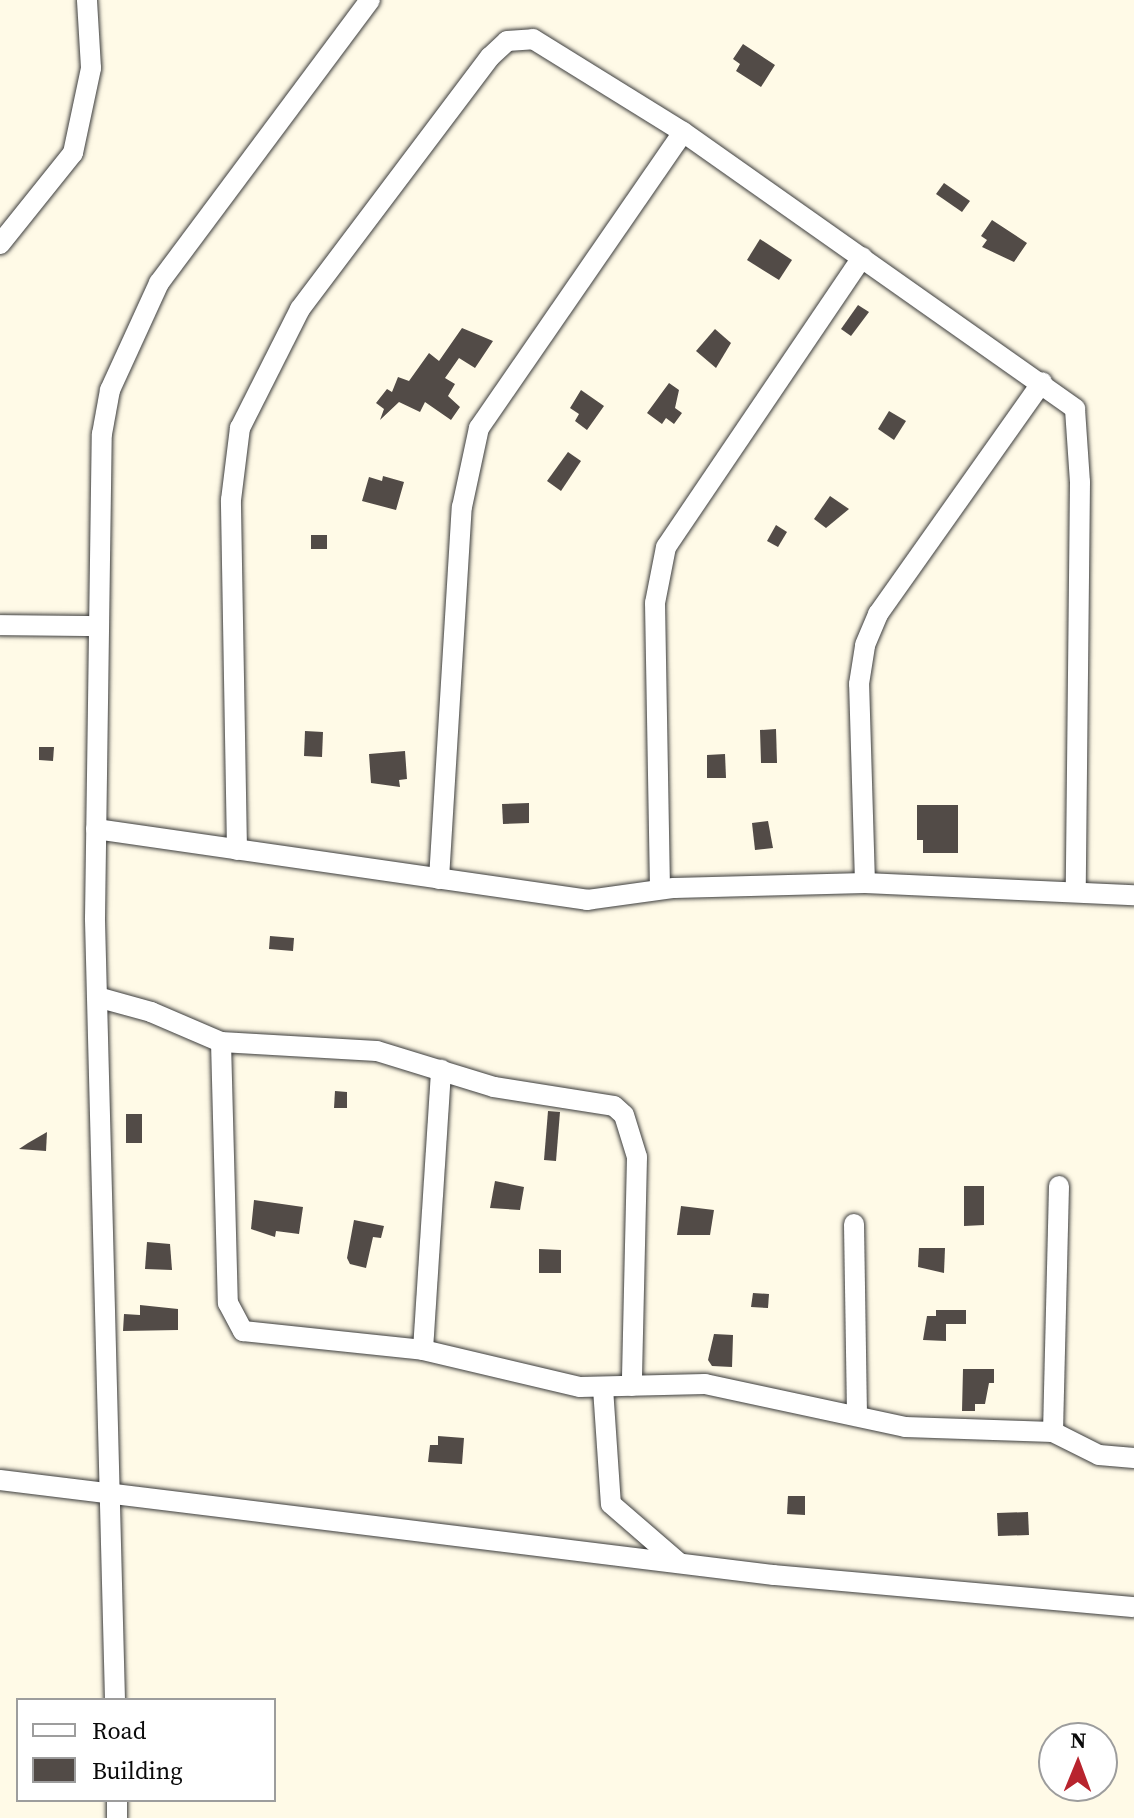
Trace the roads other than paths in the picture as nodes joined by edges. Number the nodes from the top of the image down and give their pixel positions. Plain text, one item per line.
1 (87, 0) edge
2 (370, 0) edge
3 (683, 132) junction
4 (0, 244) edge
5 (862, 257) junction
6 (1042, 382) junction
7 (0, 625) edge
8 (99, 626) junction
9 (96, 829) junction
10 (237, 850) junction
11 (439, 879) junction
12 (865, 883) junction
13 (660, 889) junction
14 (1076, 889) junction
15 (1134, 895) edge
16 (97, 997) junction
17 (221, 1042) junction
18 (441, 1070) junction
19 (1059, 1186) dead end
20 (854, 1224) dead end
21 (423, 1350) junction
22 (632, 1386) junction
23 (603, 1388) junction
24 (857, 1416) junction
25 (1053, 1432) junction
26 (1134, 1458) edge
27 (0, 1480) edge
28 (110, 1491) junction
29 (680, 1563) junction
30 (1134, 1607) edge
31 (115, 1698) edge

1 - 4 street
2 - 8 street
3 - 5 street
3 - 10 street
3 - 11 street
5 - 6 street
5 - 13 street
6 - 12 street
6 - 14 street
7 - 8 street
8 - 9 street
9 - 10 street
9 - 16 street
10 - 11 street
11 - 13 street
12 - 13 street
12 - 14 street
14 - 15 street
16 - 17 street
16 - 28 street
17 - 18 street
17 - 21 street
18 - 21 street
18 - 22 street
19 - 25 street
20 - 24 street
21 - 23 street
22 - 23 street
22 - 24 street
23 - 29 street
24 - 25 street
25 - 26 street
27 - 28 street
28 - 29 street
28 - 31 street
29 - 30 street

